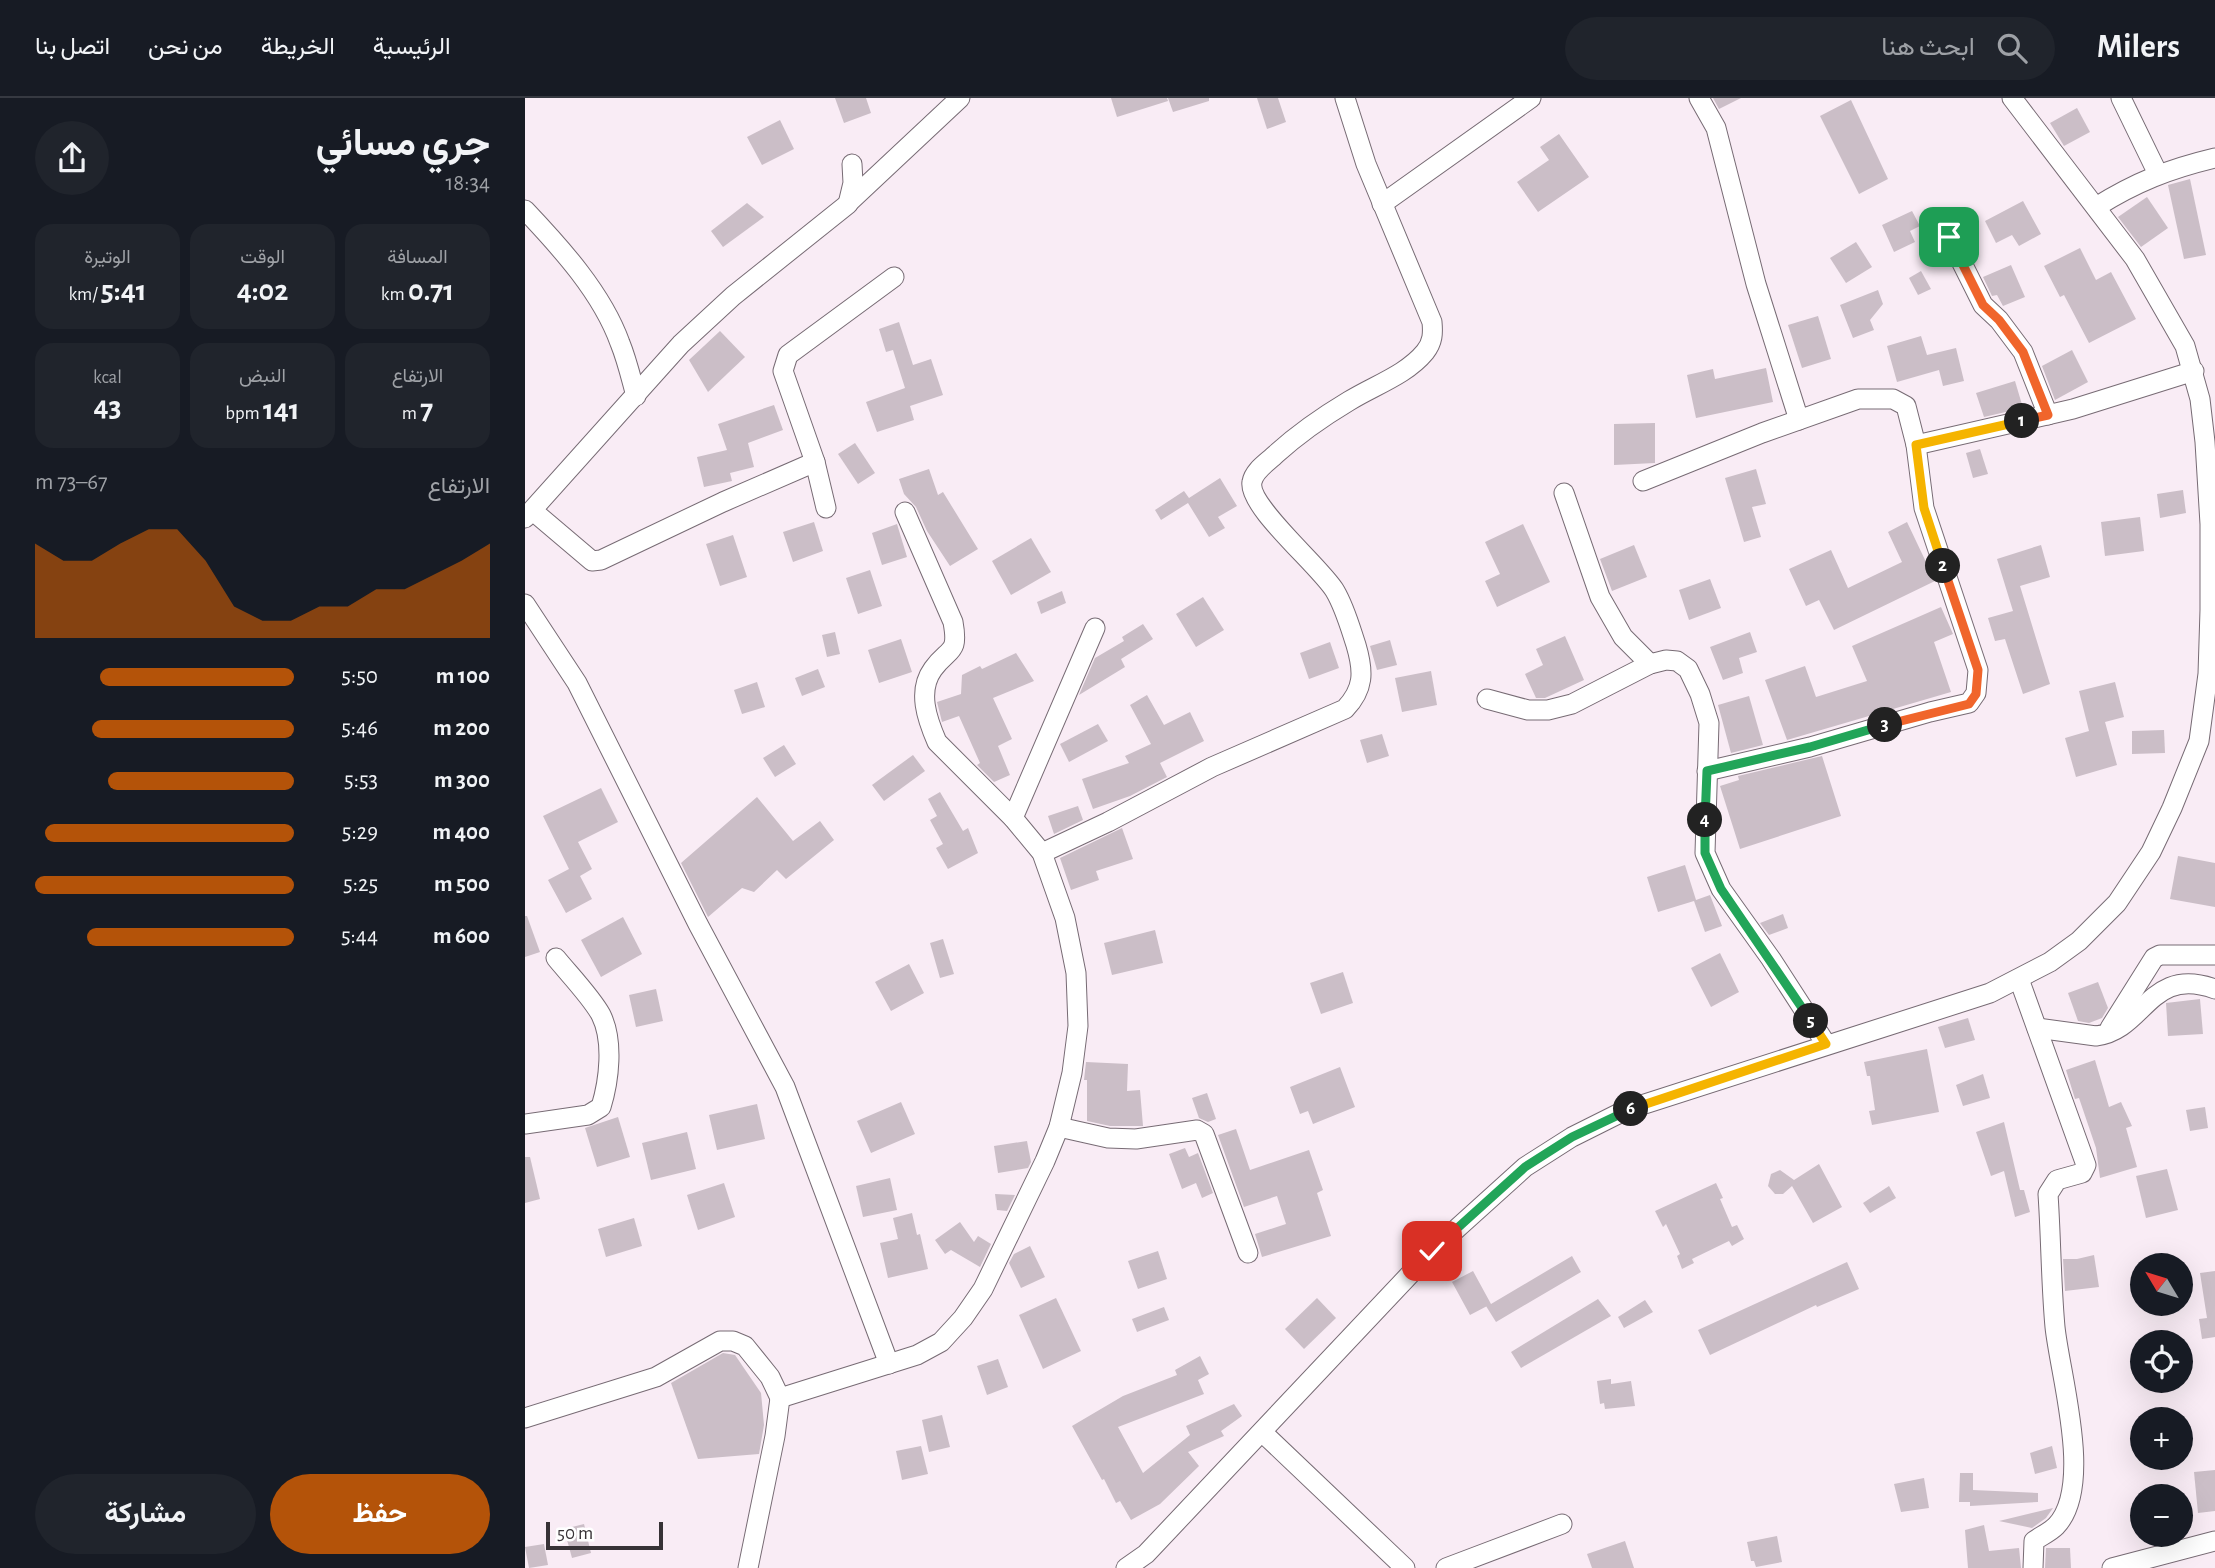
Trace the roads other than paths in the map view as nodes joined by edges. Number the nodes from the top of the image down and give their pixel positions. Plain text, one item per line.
1 (960, 98) edge
2 (1345, 98) edge
3 (1531, 98) edge
4 (1699, 98) edge
5 (2012, 98) edge
6 (2121, 98) edge
7 (2215, 158) edge
8 (852, 164) dead end
9 (2158, 174) junction
10 (848, 204) junction
11 (1382, 204) junction
12 (2096, 207) junction
13 (525, 210) edge
14 (1949, 237) dead end
15 (894, 277) dead end
16 (2194, 371) junction
17 (636, 396) junction
18 (2048, 415) junction
19 (1799, 420) junction
20 (1916, 445) junction
21 (815, 462) junction
22 (1643, 481) dead end
23 (1564, 493) dead end
24 (826, 508) dead end
25 (905, 512) dead end
26 (529, 515) edge
27 (2212, 523) edge
28 (525, 604) edge
29 (1095, 628) dead end
30 (1650, 664) junction
31 (1487, 699) dead end
32 (1707, 771) junction
33 (1013, 818) junction
34 (1042, 853) junction
35 (2215, 955) edge
36 (556, 958) dead end
37 (2019, 979) junction
38 (2215, 989) edge
39 (2037, 1028) junction
40 (2106, 1035) junction
41 (1826, 1044) junction
42 (525, 1124) edge
43 (1059, 1127) junction
44 (1248, 1253) dead end
45 (889, 1364) junction
46 (781, 1398) junction
47 (525, 1418) edge
48 (1262, 1432) junction
49 (1562, 1524) dead end
50 (2215, 1541) edge
51 (748, 1568) edge
52 (1126, 1568) edge
53 (1405, 1568) edge
54 (1446, 1568) edge
55 (2033, 1568) edge
56 (2112, 1568) edge

1 - 10 street
2 - 11 street
3 - 11 street
4 - 19 street
5 - 12 street
6 - 9 street
7 - 9 street
8 - 10 street
9 - 12 street
10 - 17 street
11 - 34 street
12 - 16 street
13 - 17 street
14 - 18 street
15 - 21 street
16 - 18 street
16 - 27 street
17 - 26 street
18 - 20 street
19 - 20 street
19 - 22 street
20 - 32 street
21 - 24 street
21 - 26 street
23 - 30 street
25 - 33 street
27 - 37 street
28 - 45 street
29 - 33 street
30 - 31 street
30 - 32 street
32 - 41 street
33 - 34 street
34 - 43 street
35 - 40 street
36 - 42 street
37 - 39 street
37 - 41 street
38 - 40 street
39 - 40 street
39 - 55 street
41 - 48 street
43 - 44 street
43 - 45 street
45 - 46 street
46 - 47 street
46 - 51 street
48 - 52 street
48 - 53 street
49 - 54 street
50 - 56 street

